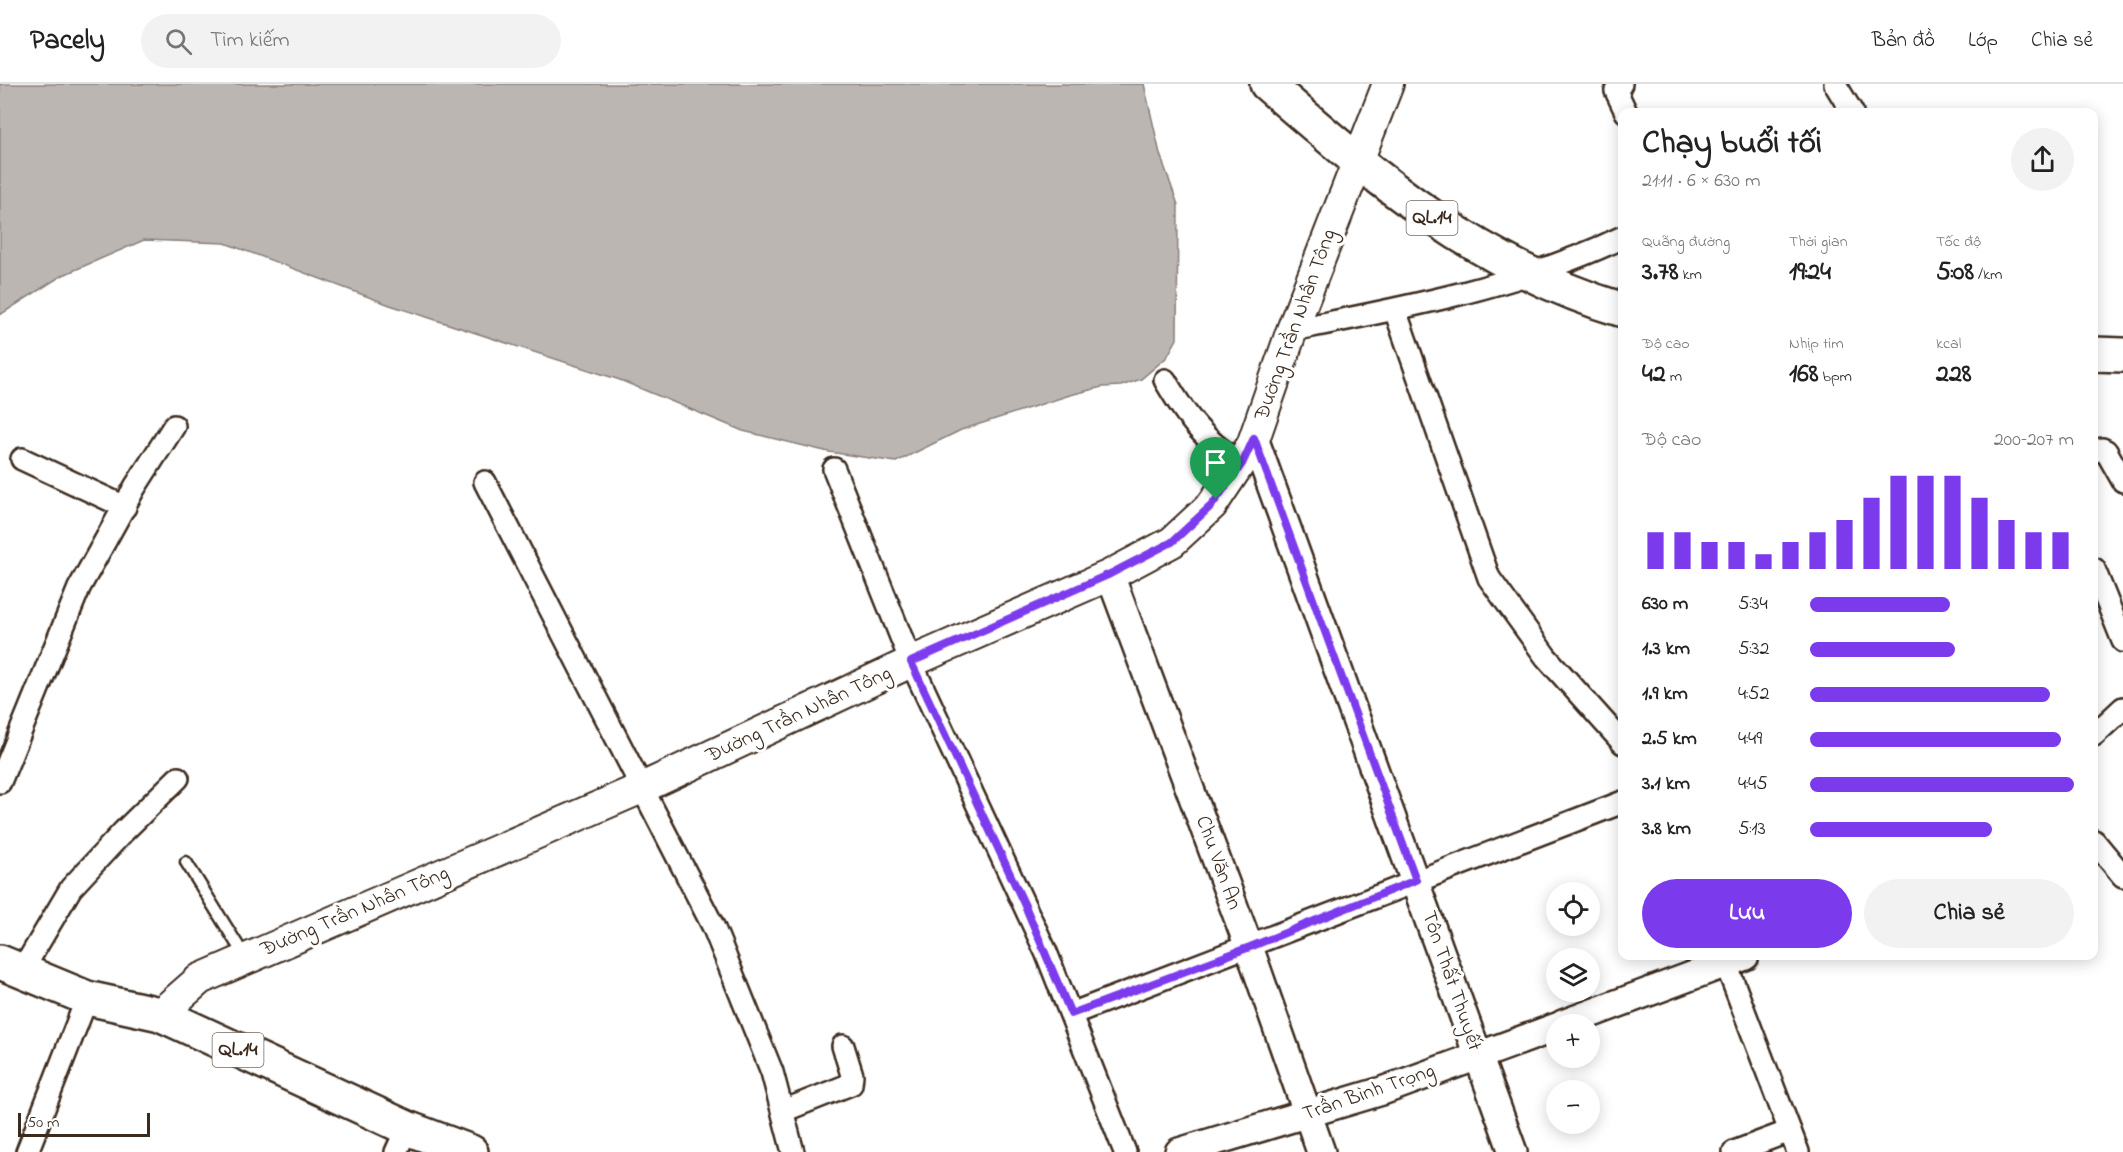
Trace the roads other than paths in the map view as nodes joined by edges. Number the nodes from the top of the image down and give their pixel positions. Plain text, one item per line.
1 (1267, 84) edge
2 (1388, 84) edge
3 (1621, 84) edge
4 (1835, 84) edge
5 (1624, 108) edge
6 (1850, 108) edge
7 (1358, 161) junction
8 (1618, 240) edge
9 (1525, 274) junction
10 (1618, 308) edge
11 (1395, 310) junction
12 (1292, 330) junction
13 (2098, 354) edge
14 (2123, 355) edge
15 (1165, 380) dead end
16 (174, 426) dead end
17 (1254, 438) junction
18 (2098, 450) edge
19 (22, 459) dead end
20 (1242, 464) junction
21 (834, 469) dead end
22 (2123, 481) edge
23 (485, 482) dead end
24 (125, 507) junction
25 (1110, 574) junction
26 (2098, 579) edge
27 (2123, 641) edge
28 (911, 662) junction
29 (2123, 708) edge
30 (2098, 731) edge
31 (1618, 737) edge
32 (178, 778) dead end
33 (0, 782) edge
34 (644, 787) junction
35 (1618, 804) edge
36 (2098, 846) edge
37 (186, 862) dead end
38 (2123, 876) edge
39 (1416, 880) junction
40 (1250, 947) junction
41 (247, 959) junction
42 (1727, 960) edge
43 (1733, 960) edge
44 (11, 967) edge
45 (87, 998) junction
46 (160, 1014) junction
47 (1071, 1014) junction
48 (1589, 1014) edge
49 (1546, 1031) edge
50 (843, 1046) dead end
51 (1477, 1055) junction
52 (783, 1111) junction
53 (1308, 1115) junction
54 (1790, 1131) junction
55 (401, 1140) edge
56 (27, 1152) edge
57 (471, 1152) edge
58 (793, 1152) edge
59 (1125, 1152) edge
60 (1179, 1152) edge
61 (1321, 1152) edge
62 (1513, 1152) edge
63 (1734, 1152) edge
64 (1798, 1152) edge

1 - 7 main road, QL.14
2 - 7 main road, Đường Trần Nhân Tông
3 - 5 street
4 - 6 street
7 - 9 main road, QL.14
7 - 12 main road, Đường Trần Nhân Tông
8 - 9 street
9 - 10 main road, QL.14
9 - 11 street
11 - 12 street
11 - 31 street
12 - 17 main road, Đường Trần Nhân Tông
13 - 14 main road
15 - 20 street
16 - 24 street
17 - 20 main road, Đường Trần Nhân Tông
17 - 39 street, Tôn Thất Thuyết
18 - 22 street
19 - 24 street
20 - 25 main road, Đường Trần Nhân Tông
21 - 28 street
23 - 34 street
24 - 33 street
25 - 28 main road, Đường Trần Nhân Tông
25 - 40 street, Chu Văn An
26 - 27 street
28 - 34 main road, Đường Trần Nhân Tông
28 - 47 street
29 - 30 street
32 - 44 street
34 - 41 main road, Đường Trần Nhân Tông
34 - 52 street
35 - 39 street
36 - 38 street
37 - 41 lane
39 - 40 street
39 - 51 street, Tôn Thất Thuyết
40 - 47 street
40 - 53 street, Chu Văn An
41 - 46 main road, Đường Trần Nhân Tông
42 - 48 street
43 - 54 street
44 - 45 main road, QL.14
45 - 46 main road, QL.14
45 - 56 street
46 - 55 main road, QL.14
47 - 59 street
49 - 51 street, Trần Bình Trọng
50 - 52 street
51 - 53 street, Trần Bình Trọng
51 - 62 street, Tôn Thất Thuyết
52 - 58 street
53 - 60 street, Trần Bình Trọng
53 - 61 street, Chu Văn An
54 - 63 street
54 - 64 street
55 - 57 main road, QL.14

